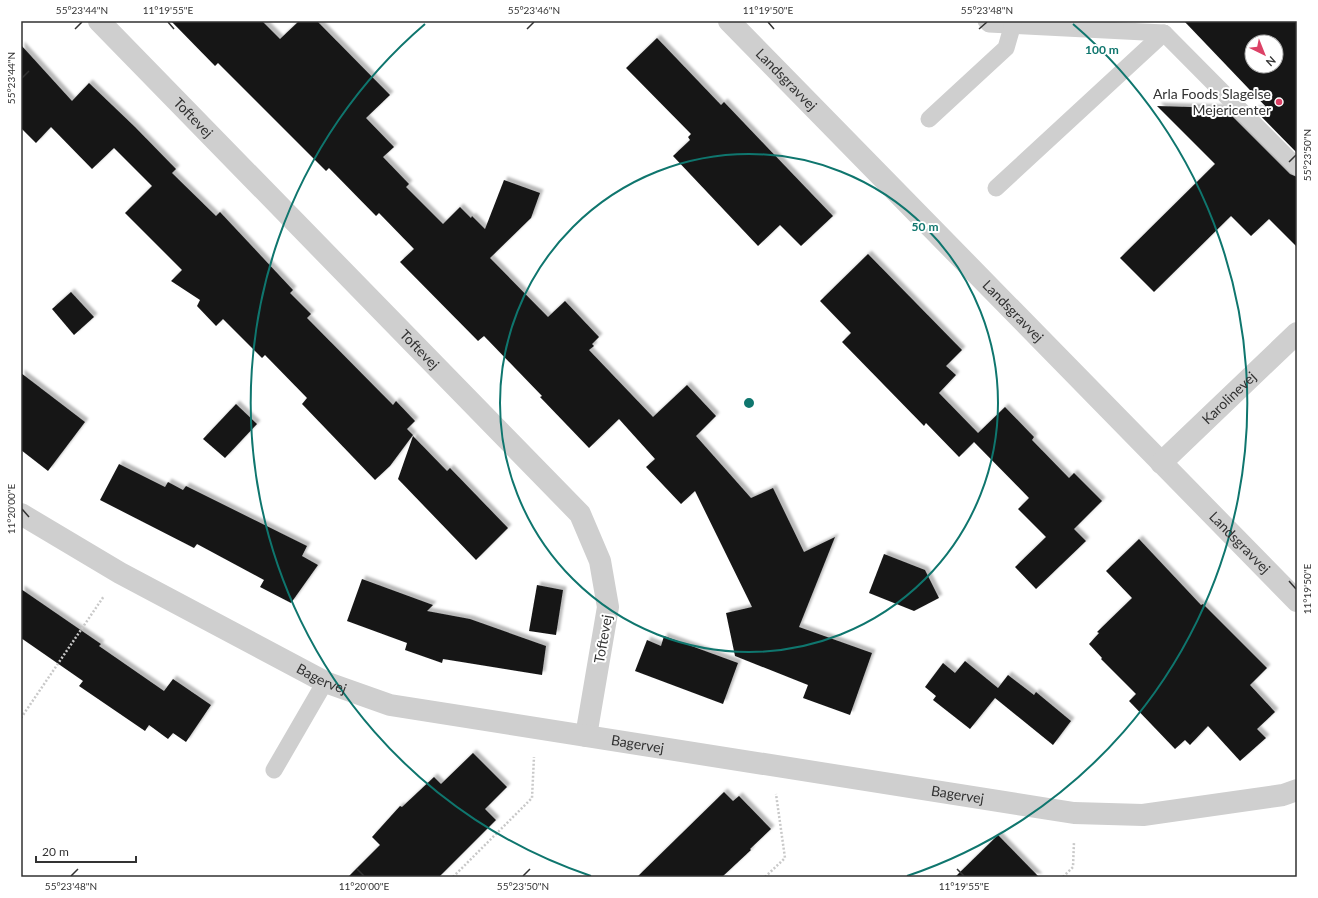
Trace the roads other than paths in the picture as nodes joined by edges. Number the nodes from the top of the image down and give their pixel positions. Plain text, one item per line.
1 (99, 21) edge
2 (729, 21) edge
3 (986, 21) edge
4 (1013, 24) junction
5 (1164, 33) junction
6 (929, 119) dead end
7 (1297, 167) edge
8 (996, 188) dead end
9 (1297, 333) edge
10 (1162, 463) junction
11 (21, 514) edge
12 (1297, 601) edge
13 (325, 682) junction
14 (586, 736) junction
15 (274, 770) dead end
16 (1297, 790) edge

1 - 14 street, Toftevej
2 - 10 street, Landsgravvej
3 - 4 lane
4 - 5 lane
4 - 6 lane
5 - 7 lane
5 - 8 lane
9 - 10 street, Karolinevej
10 - 12 street, Landsgravvej
11 - 13 street, Bagervej
13 - 14 street, Bagervej
13 - 15 lane
14 - 16 street, Bagervej

